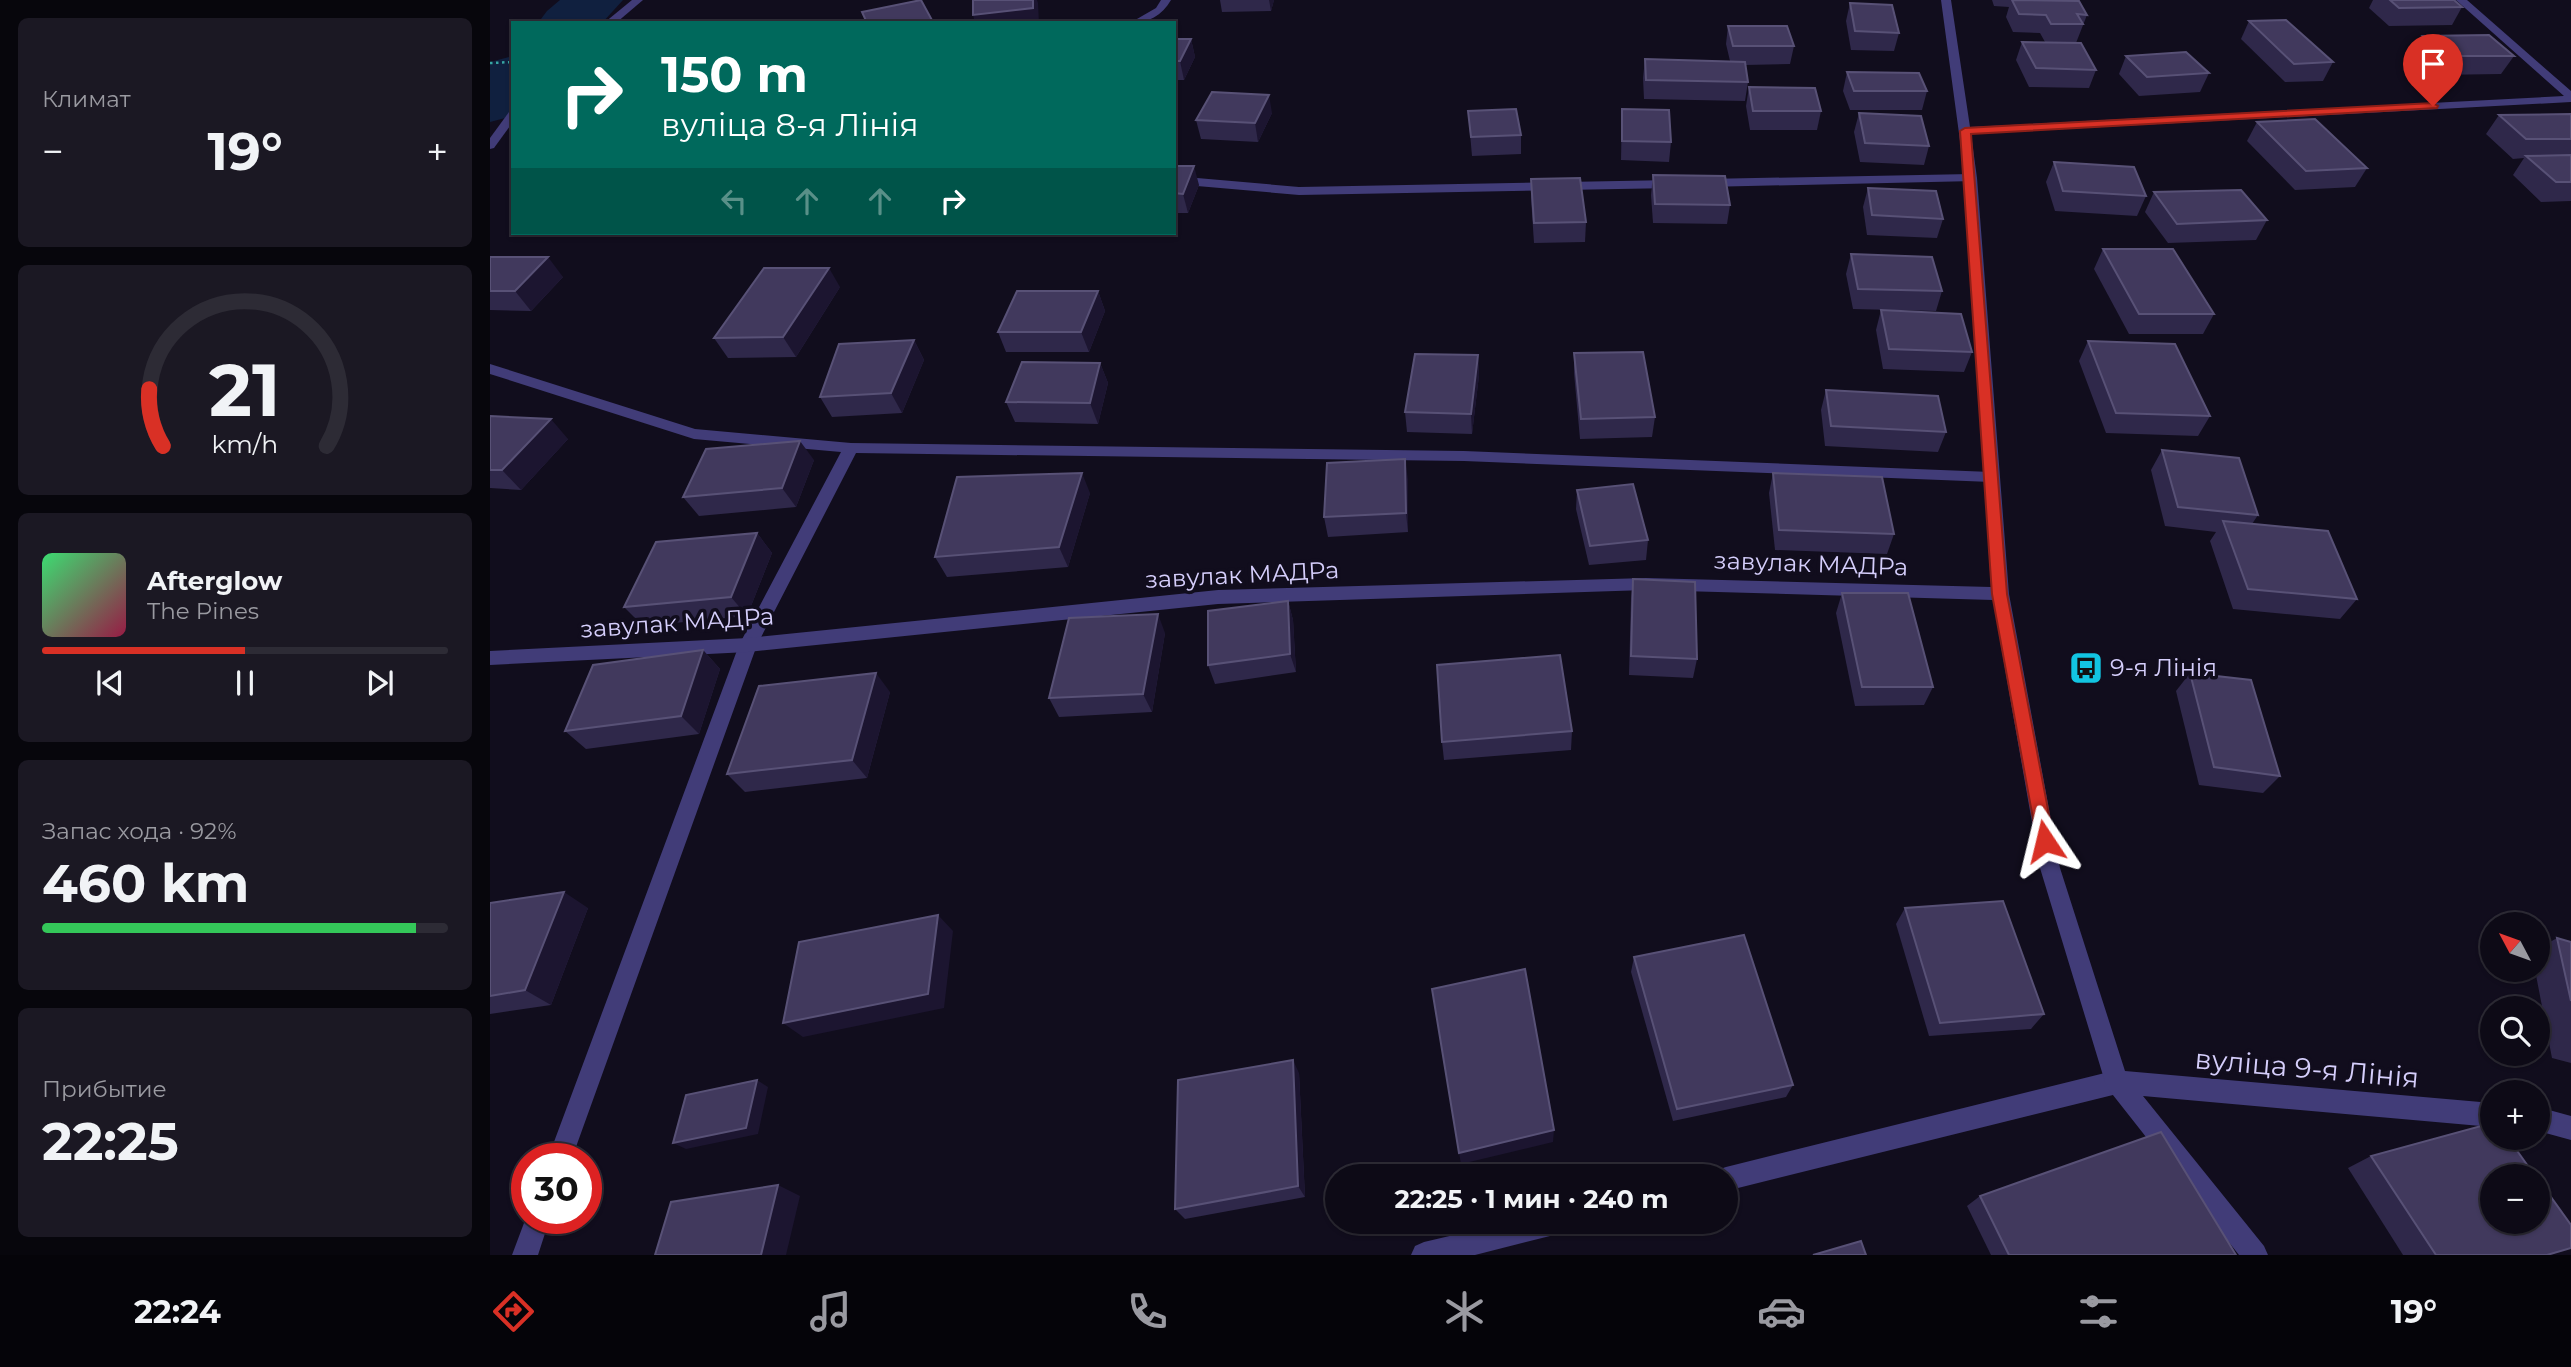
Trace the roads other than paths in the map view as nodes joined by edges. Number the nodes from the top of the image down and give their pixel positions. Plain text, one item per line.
1 (638, 0) edge
2 (1166, 0) edge
3 (1946, 0) edge
4 (2461, 0) edge
5 (612, 21) edge
6 (1139, 21) edge
7 (2571, 98) edge
8 (511, 117) edge
9 (1965, 131) junction
10 (490, 146) edge
11 (1970, 178) junction
12 (1176, 180) edge
13 (1682, 184) edge
14 (1696, 184) edge
15 (490, 369) edge
16 (852, 448) junction
17 (1991, 477) junction
18 (2000, 594) junction
19 (748, 645) junction
20 (490, 658) edge
21 (2116, 1082) junction
22 (2480, 1114) edge
23 (2550, 1123) edge
24 (2571, 1129) edge
25 (565, 1143) edge
26 (1738, 1177) edge
27 (532, 1234) edge
28 (1509, 1234) edge
29 (525, 1255) edge
30 (1424, 1255) edge
31 (2255, 1255) edge

1 - 5 street
2 - 6 street
3 - 9 street
4 - 7 street
7 - 9 street
8 - 10 street
9 - 11 street
11 - 14 street
11 - 17 street
12 - 13 street
15 - 16 street
16 - 17 street
16 - 19 street
17 - 18 street
18 - 19 street, завулак МАДРа
18 - 21 street
19 - 20 street, завулак МАДРа
19 - 25 street
21 - 22 street, вуліца 9-я Лінія
21 - 26 street, вуліца 9-я Лінія
21 - 31 street
23 - 24 street
27 - 29 street
28 - 30 street

